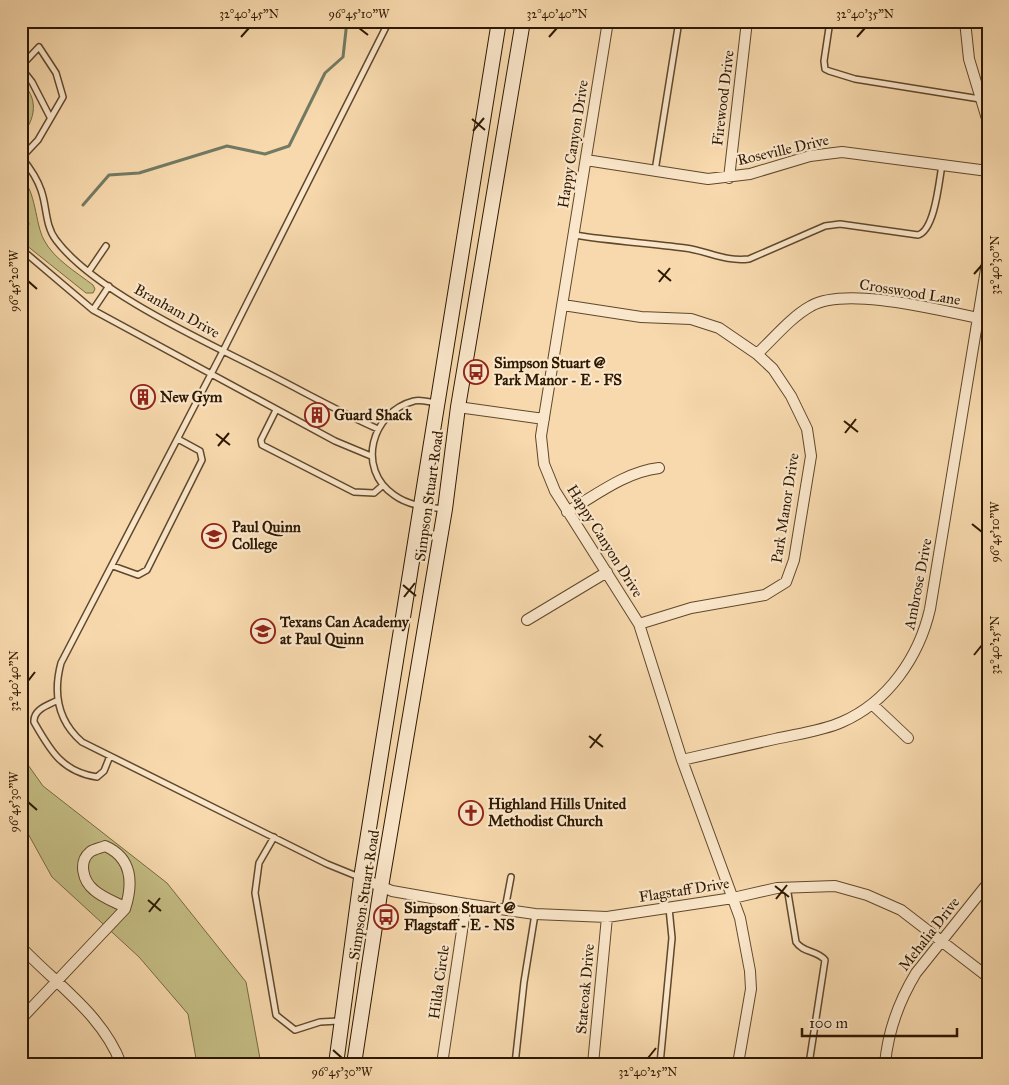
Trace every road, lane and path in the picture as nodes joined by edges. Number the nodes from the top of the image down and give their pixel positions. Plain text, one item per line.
1 (390, 21) edge
2 (499, 21) edge
3 (522, 21) edge
4 (608, 21) edge
5 (679, 21) edge
6 (747, 21) edge
7 (830, 21) edge
8 (964, 21) edge
9 (21, 67) edge
10 (980, 99) junction
11 (50, 118) junction
12 (988, 122) edge
13 (22, 158) edge
14 (586, 160) junction
15 (942, 165) junction
16 (654, 171) junction
17 (988, 172) edge
18 (729, 178) junction
19 (574, 235) junction
20 (106, 246) dead end
21 (21, 249) edge
22 (988, 256) edge
23 (89, 271) junction
24 (109, 286) junction
25 (563, 305) junction
26 (93, 310) junction
27 (983, 319) edge
28 (223, 351) junction
29 (758, 354) junction
30 (210, 375) junction
31 (437, 403) junction
32 (458, 407) junction
33 (276, 410) junction
34 (544, 419) junction
35 (378, 428) junction
36 (178, 439) junction
37 (370, 456) junction
38 (658, 468) dead end
39 (382, 486) junction
40 (421, 506) junction
41 (445, 509) junction
42 (567, 512) junction
43 (112, 566) junction
44 (607, 572) junction
45 (526, 620) dead end
46 (639, 624) junction
47 (58, 700) junction
48 (873, 704) junction
49 (908, 738) dead end
50 (110, 756) junction
51 (682, 760) junction
52 (274, 837) junction
53 (510, 877) dead end
54 (361, 878) junction
55 (988, 883) edge
56 (381, 887) junction
57 (787, 887) junction
58 (733, 898) junction
59 (466, 904) junction
60 (125, 907) junction
61 (669, 908) junction
62 (504, 910) junction
63 (535, 914) junction
64 (607, 917) junction
65 (943, 940) junction
66 (21, 947) edge
67 (988, 977) edge
68 (58, 983) junction
69 (21, 1019) edge
70 (343, 1021) junction
71 (121, 1064) edge
72 (336, 1064) edge
73 (354, 1064) edge
74 (442, 1064) edge
75 (514, 1064) edge
76 (593, 1064) edge
77 (660, 1064) edge
78 (738, 1064) edge
79 (809, 1064) edge
80 (885, 1064) edge

1 - 28 lane
2 - 31 main road, Simpson Stuart Road
3 - 32 main road, Simpson Stuart Road
4 - 14 street, Happy Canyon Drive
5 - 16 lane
6 - 18 street, Firewood Drive
7 - 10 lane
8 - 10 street
9 - 11 lane
9 - 11 lane
10 - 12 street
11 - 13 lane
13 - 23 lane, Branham Drive
14 - 16 street, Roseville Drive
14 - 19 street, Happy Canyon Drive
15 - 17 street, Roseville Drive
15 - 18 street, Roseville Drive
15 - 19 lane
16 - 18 street, Roseville Drive
19 - 25 street, Happy Canyon Drive
20 - 23 lane
21 - 26 lane
22 - 27 street, Ambrose Drive
23 - 24 lane, Branham Drive
24 - 26 lane
24 - 28 lane, Branham Drive
25 - 29 street, Park Manor Drive
25 - 34 street, Happy Canyon Drive
26 - 30 lane
27 - 29 street, Crosswood Lane
27 - 48 street, Ambrose Drive
28 - 30 lane
28 - 35 lane, Branham Drive
29 - 46 street, Park Manor Drive
30 - 33 lane
30 - 36 lane
31 - 32 main road
31 - 35 lane
31 - 40 main road, Simpson Stuart Road
32 - 34 street
32 - 41 main road, Simpson Stuart Road
33 - 37 lane
33 - 39 lane
34 - 42 street, Happy Canyon Drive
35 - 37 lane
36 - 43 lane
36 - 43 lane
37 - 39 lane
38 - 42 street
39 - 40 lane
40 - 41 lane
40 - 54 main road, Simpson Stuart Road
41 - 56 main road, Simpson Stuart Road
42 - 44 street, Happy Canyon Drive
43 - 47 lane
44 - 45 street
44 - 46 street, Happy Canyon Drive
46 - 51 street, Happy Canyon Drive
47 - 50 lane
47 - 50 lane
48 - 49 street
48 - 51 street, Ambrose Drive
50 - 52 lane
51 - 58 street, Happy Canyon Drive
52 - 54 lane
52 - 70 lane
53 - 62 lane
54 - 56 street, Flagstaff Drive
54 - 70 main road, Simpson Stuart Road
55 - 65 street, Mehalia Drive
56 - 59 street, Flagstaff Drive
56 - 73 main road, Simpson Stuart Road
57 - 58 street, Flagstaff Drive
57 - 65 street, Flagstaff Drive
57 - 79 lane
58 - 61 street, Flagstaff Drive
58 - 78 street, Happy Canyon Drive
59 - 62 street, Flagstaff Drive
59 - 74 street, Hilda Circle
60 - 60 street
60 - 68 street
61 - 64 street, Flagstaff Drive
61 - 77 lane
62 - 63 street, Flagstaff Drive
63 - 64 street, Flagstaff Drive
63 - 75 lane
64 - 76 street, Stateoak Drive
65 - 67 street, Flagstaff Drive
65 - 80 street, Mehalia Drive
66 - 68 street
68 - 69 street
68 - 71 street
70 - 72 main road, Simpson Stuart Road

